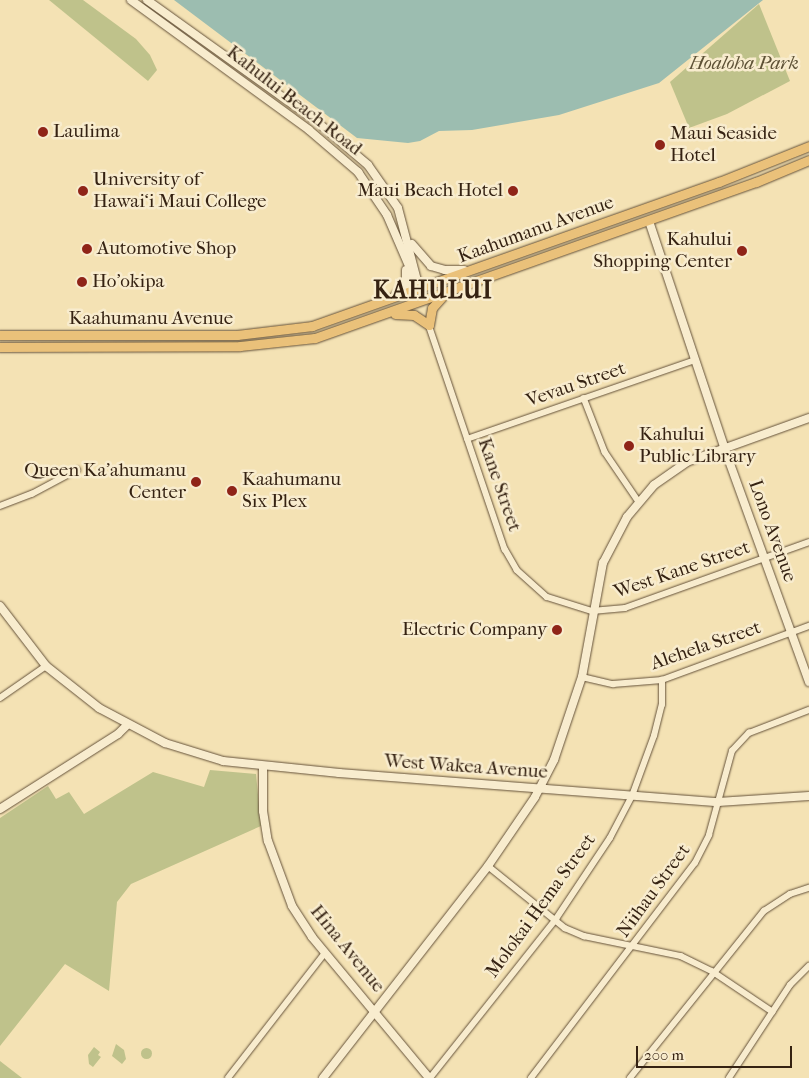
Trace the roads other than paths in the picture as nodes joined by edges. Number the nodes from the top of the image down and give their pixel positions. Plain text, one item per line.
1 (131, 0) edge
2 (147, 0) edge
3 (205, 41) junction
4 (198, 48) junction
5 (809, 146) edge
6 (809, 160) edge
7 (752, 170) junction
8 (756, 182) junction
9 (384, 184) junction
10 (373, 191) junction
11 (644, 209) junction
12 (648, 221) junction
13 (403, 224) junction
14 (534, 248) junction
15 (403, 253) junction
16 (538, 260) junction
17 (478, 268) junction
18 (418, 290) junction
19 (446, 293) junction
20 (385, 302) junction
21 (422, 302) junction
22 (387, 315) junction
23 (429, 325) junction
24 (0, 335) edge
25 (173, 335) junction
26 (0, 347) edge
27 (173, 347) junction
28 (695, 360) junction
29 (584, 398) junction
30 (809, 418) edge
31 (468, 439) junction
32 (724, 447) junction
33 (77, 470) dead end
34 (639, 502) junction
35 (0, 506) edge
36 (809, 542) edge
37 (765, 558) junction
38 (0, 607) edge
39 (592, 611) junction
40 (809, 626) edge
41 (791, 632) junction
42 (46, 666) junction
43 (582, 677) junction
44 (662, 680) junction
45 (809, 682) edge
46 (0, 698) edge
47 (809, 710) edge
48 (127, 725) junction
49 (263, 767) junction
50 (539, 789) junction
51 (632, 796) junction
52 (809, 796) edge
53 (718, 802) junction
54 (0, 809) edge
55 (488, 866) junction
56 (809, 888) edge
57 (556, 919) junction
58 (635, 946) junction
59 (325, 953) junction
60 (809, 966) edge
61 (712, 971) junction
62 (375, 1011) junction
63 (773, 1012) junction
64 (228, 1078) edge
65 (323, 1078) edge
66 (429, 1078) edge
67 (531, 1078) edge
68 (630, 1078) edge
69 (729, 1078) edge

1 - 4 street, Kahului Beach Road
2 - 3 street, Kahului Beach Road
3 - 4 street
3 - 9 street, Kahului Beach Road
4 - 10 street, Kahului Beach Road
5 - 7 main road, Kaahumanu Avenue
6 - 8 main road, Kaahumanu Avenue
7 - 8 main road
7 - 11 main road, Kaahumanu Avenue
8 - 12 main road, Kaahumanu Avenue
9 - 10 street
9 - 13 street, Kahului Beach Road
10 - 15 street, Kahului Beach Road
11 - 12 main road
11 - 14 main road, Kaahumanu Avenue
12 - 16 main road, Kaahumanu Avenue
12 - 28 street, Lono Avenue
13 - 17 street
13 - 18 street, Kahului Beach Road
14 - 16 main road
14 - 17 main road, Kaahumanu Avenue
15 - 18 street, Kahului Beach Road
15 - 20 street
16 - 19 main road, Kaahumanu Avenue
17 - 18 main road, Kaahumanu Avenue
18 - 20 main road, Kaahumanu Avenue
18 - 21 main road
19 - 21 main road, Kaahumanu Avenue
19 - 23 main road
20 - 25 main road, Kaahumanu Avenue
21 - 22 main road, Kaahumanu Avenue
21 - 23 main road
22 - 23 main road
22 - 27 main road, Kaahumanu Avenue
23 - 31 street, Kane Street
24 - 25 main road, Kaahumanu Avenue
25 - 27 main road
26 - 27 main road, Kaahumanu Avenue
28 - 29 street, Vevau Street
28 - 32 street, Lono Avenue
29 - 31 street, Vevau Street
29 - 34 street
30 - 32 street
31 - 39 street, Kane Street
32 - 34 street
32 - 37 street, Lono Avenue
33 - 35 street
34 - 39 street
36 - 37 street, West Kane Street
37 - 39 street, West Kane Street
37 - 41 street, Lono Avenue
38 - 42 street, West Wakea Avenue
39 - 43 street
40 - 41 street, Alehela Street
41 - 44 street, Alehela Street
41 - 45 street, Lono Avenue
42 - 46 street
42 - 48 street, West Wakea Avenue
43 - 44 street, Alehela Street
43 - 50 street
44 - 51 street, Molokai Hema Street
47 - 53 street, Niihau Street
48 - 49 street, West Wakea Avenue
48 - 54 street
49 - 50 street, West Wakea Avenue
49 - 59 street, Hina Avenue
50 - 51 street, West Wakea Avenue
50 - 55 street
51 - 53 street, West Wakea Avenue
51 - 57 street, Molokai Hema Street
52 - 53 street, West Wakea Avenue
53 - 58 street, Niihau Street
55 - 57 street
55 - 62 street
56 - 61 street
57 - 58 street
57 - 66 street, Molokai Hema Street
58 - 61 street
58 - 67 street, Niihau Street
59 - 62 street, Hina Avenue
59 - 64 street
60 - 63 street
61 - 63 street
61 - 68 street
62 - 65 street
62 - 66 street, Hina Avenue
63 - 69 street

